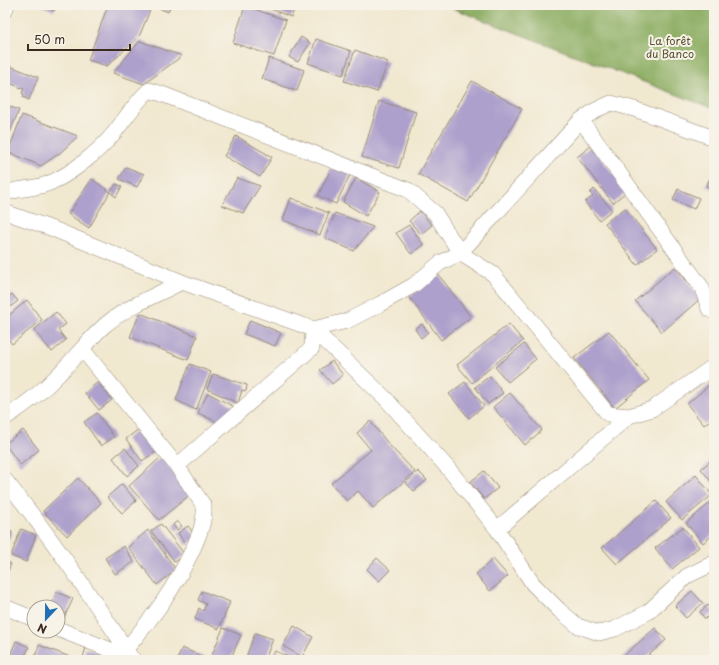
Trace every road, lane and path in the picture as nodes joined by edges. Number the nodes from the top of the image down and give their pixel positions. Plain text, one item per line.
1 (7, 5) edge
2 (5, 10) edge
3 (581, 120) junction
4 (714, 138) edge
5 (5, 193) edge
6 (5, 212) edge
7 (460, 253) junction
8 (182, 282) junction
9 (714, 312) edge
10 (313, 329) junction
11 (83, 350) junction
12 (714, 366) edge
13 (629, 416) junction
14 (5, 418) edge
15 (177, 466) junction
16 (5, 480) edge
17 (497, 529) junction
18 (714, 562) edge
19 (5, 607) edge
20 (26, 616) edge
21 (66, 632) edge
22 (131, 657) edge

1 - 2 street
3 - 4 street
3 - 7 street
3 - 9 street
5 - 7 street
6 - 8 street
7 - 10 street
7 - 13 street
8 - 10 street
8 - 11 street
10 - 15 street
10 - 17 street
11 - 14 street
11 - 15 street
12 - 13 street
13 - 17 street
15 - 22 street
16 - 22 street
17 - 18 street
19 - 20 street
21 - 22 street

